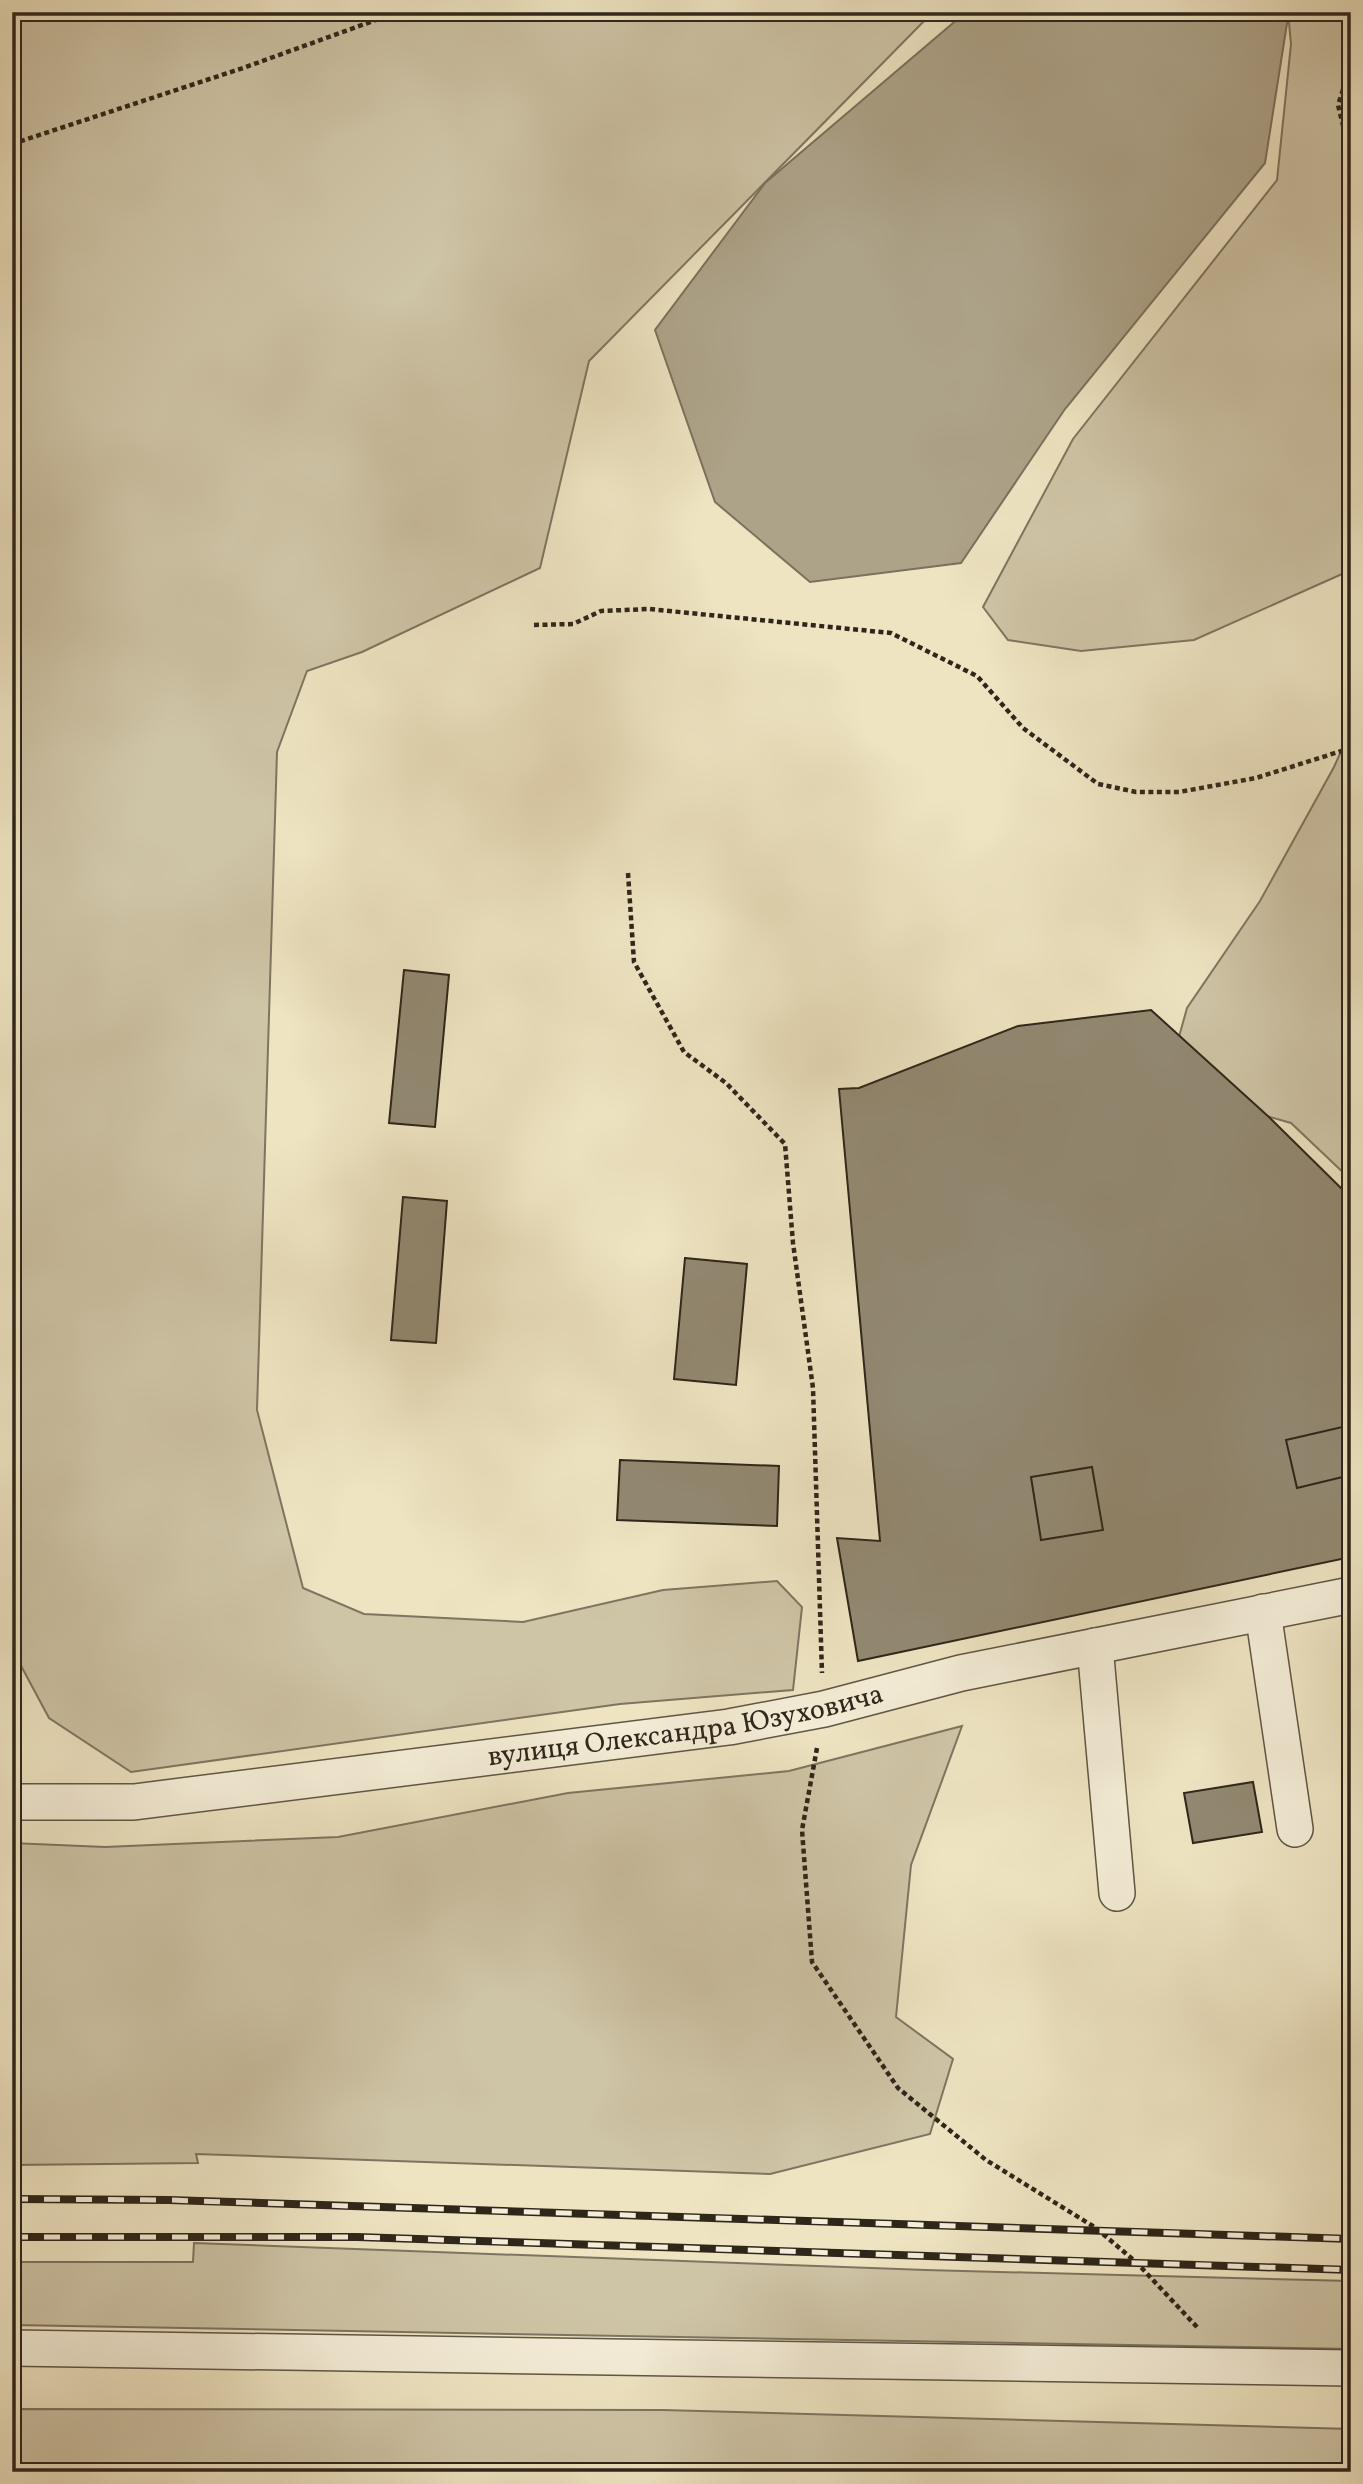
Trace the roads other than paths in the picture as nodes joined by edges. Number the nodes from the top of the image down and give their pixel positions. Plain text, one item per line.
1 (1351, 1595) edge
2 (1263, 1612) junction
3 (1095, 1646) junction
4 (12, 1802) edge
5 (1295, 1829) dead end
6 (1117, 1893) dead end
7 (12, 2348) edge
8 (1351, 2368) edge

1 - 2 street, вулиця Олександра Юзуховича
2 - 3 street, вулиця Олександра Юзуховича
2 - 5 street
3 - 4 street, вулиця Олександра Юзуховича
3 - 6 street
7 - 8 street

